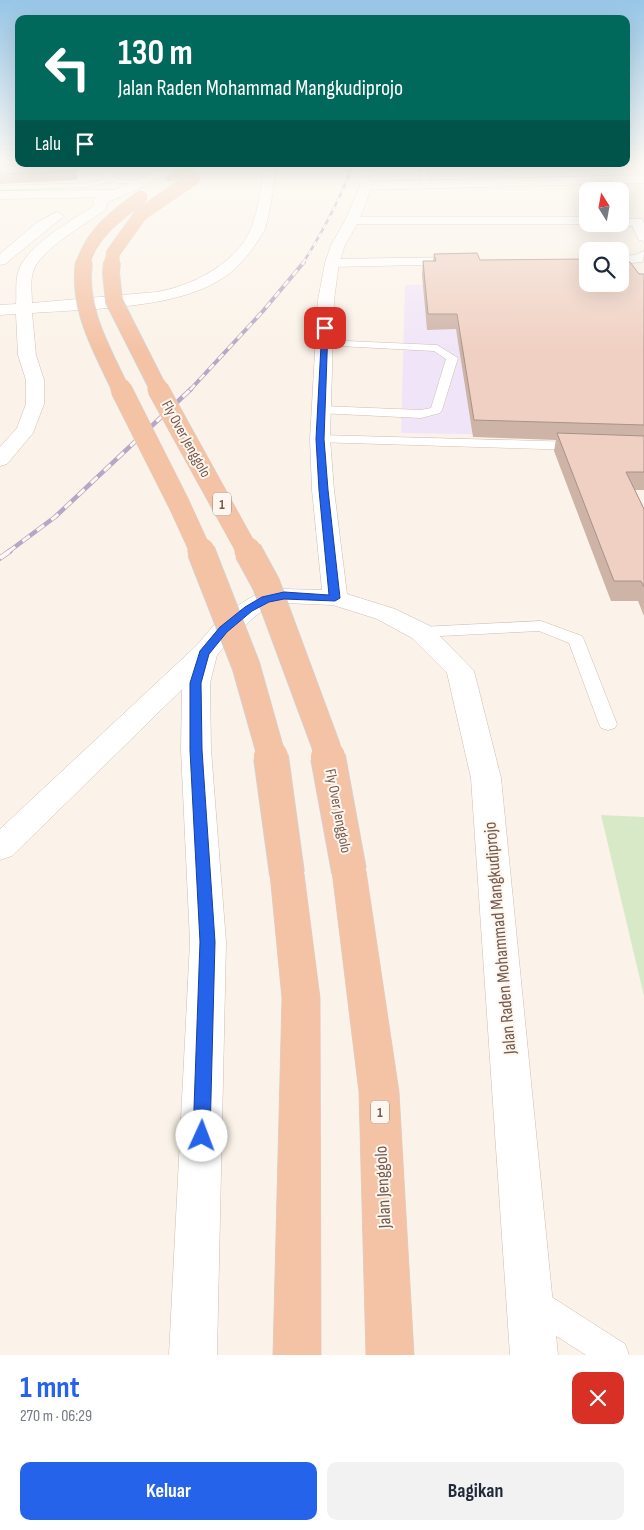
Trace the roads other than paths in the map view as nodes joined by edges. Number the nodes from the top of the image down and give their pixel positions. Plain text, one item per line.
1 (41, 226) edge
2 (72, 226) edge
3 (105, 226) edge
4 (132, 226) edge
5 (259, 226) edge
6 (349, 226) edge
7 (644, 255) edge
8 (478, 260) edge
9 (629, 260) edge
10 (0, 261) edge
11 (332, 263) junction
12 (23, 308) junction
13 (0, 310) edge
14 (324, 343) junction
15 (322, 410) junction
16 (320, 439) junction
17 (585, 446) edge
18 (0, 460) edge
19 (335, 598) junction
20 (421, 632) junction
21 (204, 653) junction
22 (608, 724) dead end
23 (0, 848) edge
24 (349, 872) joint
25 (531, 1302) junction
26 (193, 1355) edge
27 (297, 1355) edge
28 (390, 1355) edge
29 (534, 1355) edge
30 (614, 1355) edge

1 - 10 street
2 - 12 street
3 - 27 highway, 1, bridge
4 - 24 highway, Fly Over Jenggolo / 1, bridge
5 - 12 street
6 - 11 street
7 - 9 street
8 - 11 street
11 - 14 street
12 - 13 street
12 - 18 street
14 - 15 street
14 - 15 lane
15 - 16 street
16 - 17 lane
16 - 19 street
19 - 20 street, Jalan Raden Mohammad Mangkudiprojo
19 - 21 street, Jalan Raden Mohammad Mangkudiprojo
20 - 22 lane
20 - 25 street, Jalan Raden Mohammad Mangkudiprojo
21 - 23 street
21 - 26 street, Jalan Raden Mohammad Mangkudiprojo
24 - 28 highway, Jalan Jenggolo / 1
25 - 29 street, Jalan Raden Mohammad Mangkudiprojo
25 - 30 lane

